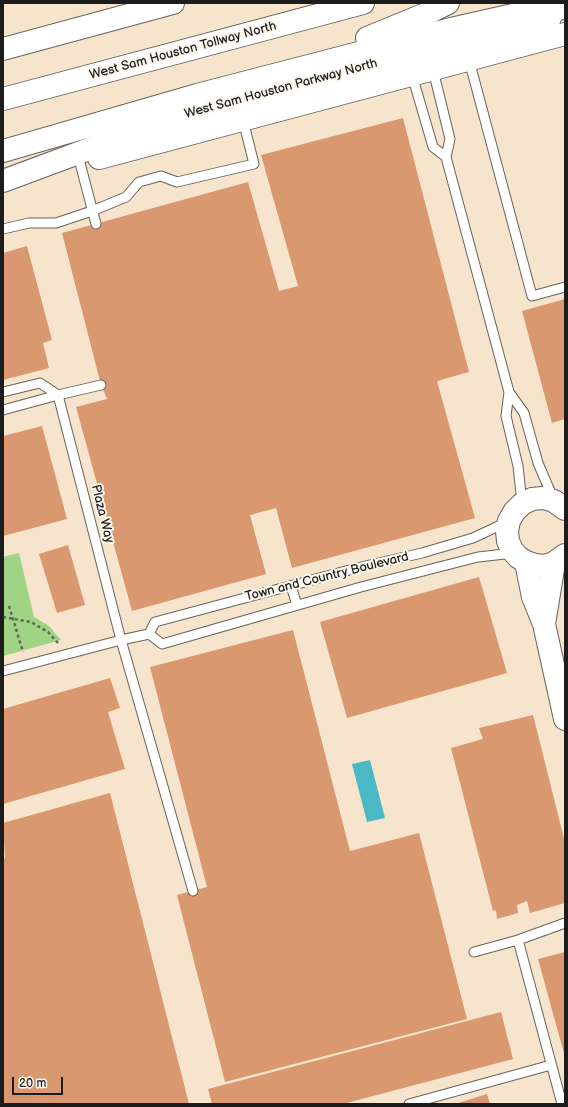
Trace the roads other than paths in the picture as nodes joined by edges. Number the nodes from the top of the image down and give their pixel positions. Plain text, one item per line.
1 (173, 3) edge
2 (363, 3) edge
3 (448, 3) edge
4 (565, 8) edge
5 (565, 14) edge
6 (565, 34) edge
7 (3, 49) edge
8 (469, 60) junction
9 (422, 72) junction
10 (197, 95) junction
11 (3, 99) edge
12 (243, 120) junction
13 (3, 151) edge
14 (446, 158) junction
15 (80, 164) junction
16 (3, 181) edge
17 (3, 184) edge
18 (92, 211) junction
19 (96, 224) dead end
20 (3, 229) edge
21 (565, 287) edge
22 (101, 385) dead end
23 (3, 392) edge
24 (509, 392) junction
25 (58, 395) junction
26 (3, 410) edge
27 (522, 504) junction
28 (562, 506) edge
29 (509, 522) junction
30 (520, 558) junction
31 (560, 559) edge
32 (291, 586) junction
33 (297, 605) junction
34 (544, 624) junction
35 (149, 634) junction
36 (121, 640) junction
37 (3, 671) edge
38 (565, 719) edge
39 (193, 891) dead end
40 (565, 923) edge
41 (518, 940) junction
42 (474, 952) dead end
43 (551, 1065) junction
44 (409, 1104) edge
45 (562, 1104) edge

1 - 7 main road
2 - 11 main road, West Sam Houston Tollway North
3 - 10 main road
4 - 10 main road
5 - 16 main road, West Sam Houston Parkway North
6 - 8 main road
8 - 9 main road
8 - 21 lane
9 - 12 main road
9 - 14 lane
9 - 14 lane
10 - 13 main road
12 - 15 main road
12 - 18 lane
14 - 24 lane
15 - 17 main road
15 - 18 lane
18 - 19 lane
18 - 20 lane
22 - 25 lane
23 - 25 lane
24 - 27 lane
24 - 28 lane
25 - 26 lane
25 - 36 lane, Plaza Way
27 - 28 main road
27 - 29 main road
29 - 30 main road
29 - 32 lane, Town and Country Boulevard
30 - 31 main road, Town and Country Boulevard
30 - 33 lane, Town and Country Boulevard
30 - 34 main road
31 - 34 main road
32 - 33 lane
32 - 35 lane, Town and Country Boulevard
33 - 35 lane, Town and Country Boulevard
34 - 38 main road
35 - 36 lane
36 - 37 lane
36 - 39 lane, Plaza Way
40 - 41 lane
41 - 42 lane
41 - 43 lane
43 - 44 lane
43 - 45 lane

